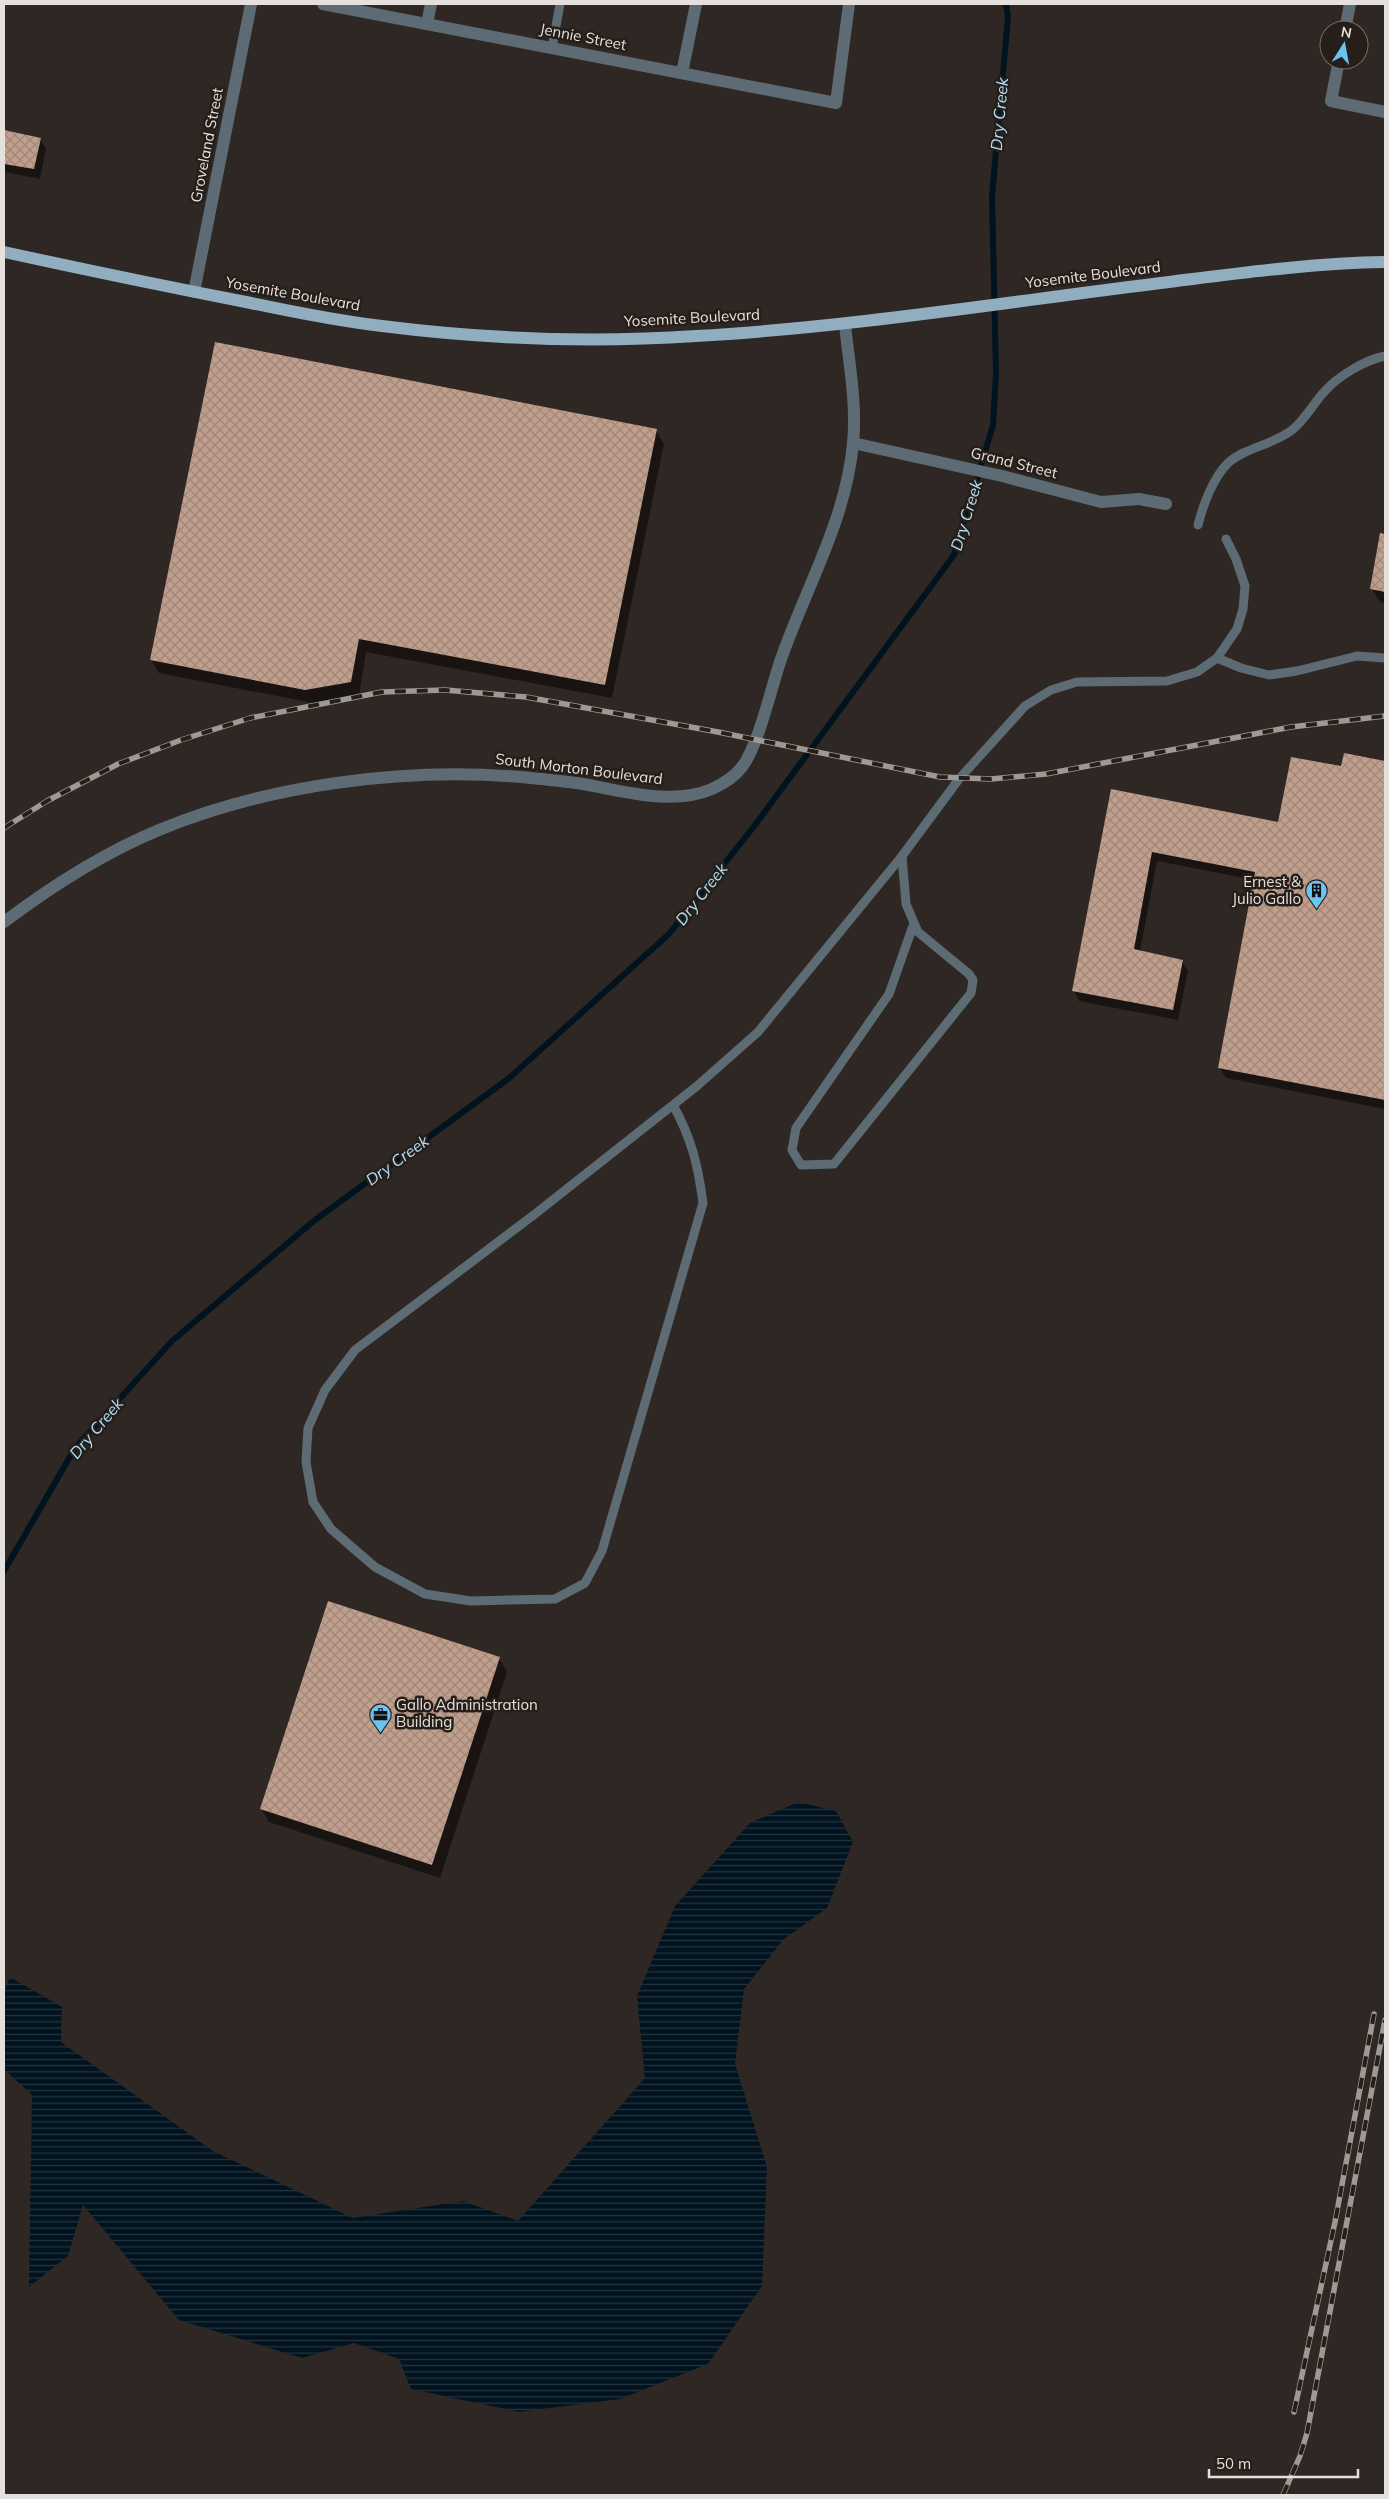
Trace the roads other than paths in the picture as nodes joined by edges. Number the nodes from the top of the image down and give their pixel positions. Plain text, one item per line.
1 (250, 4) edge
2 (323, 4) edge
3 (431, 4) edge
4 (560, 4) edge
5 (696, 4) edge
6 (849, 4) edge
7 (1350, 4) edge
8 (1347, 20) edge
9 (427, 24) junction
10 (552, 48) junction
11 (1337, 70) edge
12 (682, 73) junction
13 (1385, 112) edge
14 (4, 252) edge
15 (1385, 262) edge
16 (194, 292) junction
17 (845, 325) junction
18 (1385, 356) edge
19 (853, 443) junction
20 (1166, 504) dead end
21 (1198, 525) dead end
22 (1226, 539) dead end
23 (1218, 658) junction
24 (1385, 658) edge
25 (902, 856) junction
26 (4, 922) edge
27 (914, 923) junction
28 (673, 1106) junction

1 - 16 street, Groveland Street
2 - 9 street, Jennie Street
3 - 9 street
4 - 10 lane
5 - 12 street
6 - 12 street, Jennie Street
7 - 8 street
9 - 10 street, Jennie Street
10 - 12 street, Jennie Street
11 - 13 street
14 - 16 main road, Yosemite Boulevard
15 - 17 main road, Yosemite Boulevard
16 - 17 main road, Yosemite Boulevard
17 - 19 street, South Morton Boulevard
18 - 21 lane
19 - 20 street, Grand Street
19 - 26 street, South Morton Boulevard
22 - 23 lane
23 - 24 lane
23 - 25 lane
25 - 27 lane
25 - 28 lane
27 - 27 lane
28 - 28 lane

